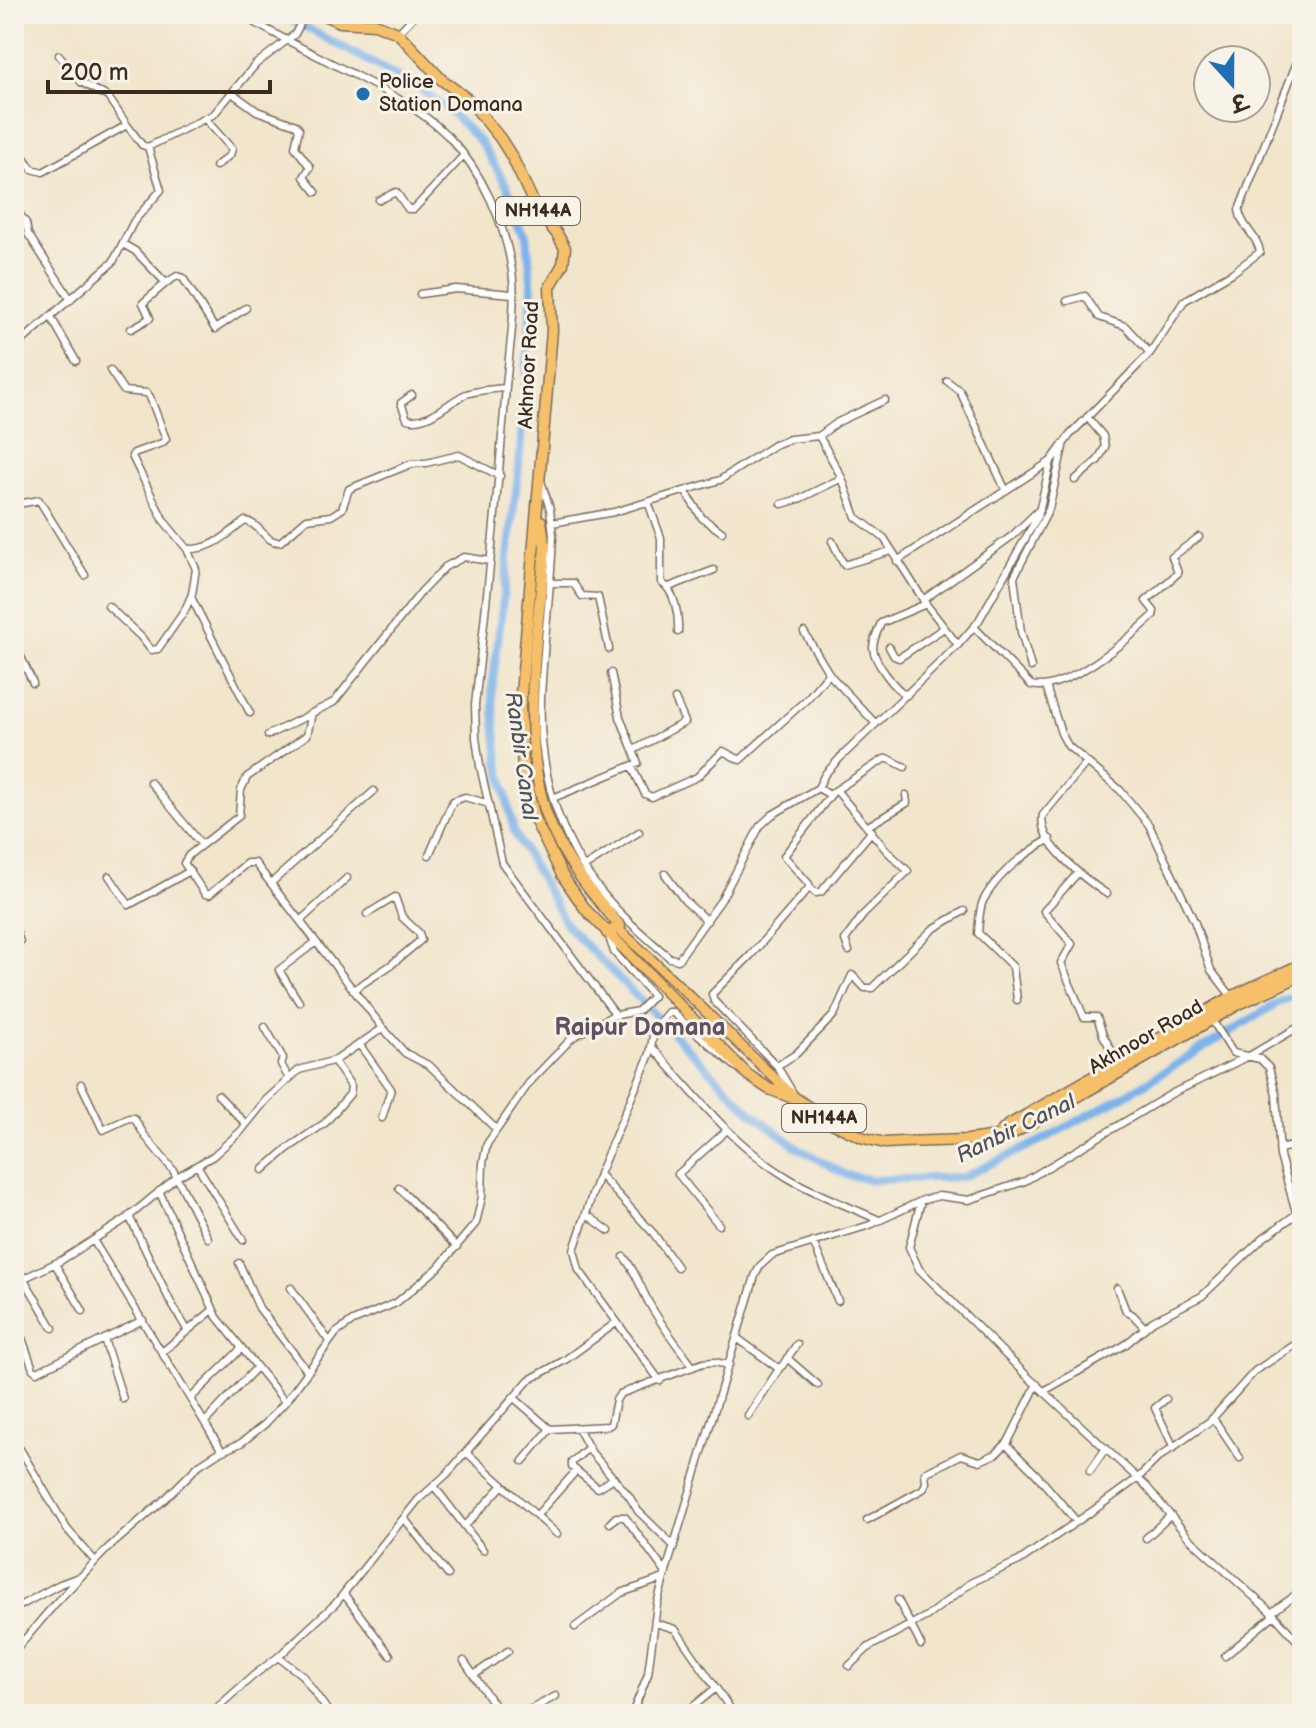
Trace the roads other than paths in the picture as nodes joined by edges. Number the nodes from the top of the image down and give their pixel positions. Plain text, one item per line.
1 (239, 14) edge
2 (321, 14) edge
3 (416, 14) edge
4 (304, 16) edge
5 (398, 33) junction
6 (1302, 38) edge
7 (288, 41) junction
8 (59, 55) dead end
9 (232, 93) junction
10 (206, 120) junction
11 (127, 125) junction
12 (148, 147) junction
13 (19, 151) dead end
14 (463, 156) junction
15 (216, 166) dead end
16 (316, 192) dead end
17 (379, 200) dead end
18 (14, 206) edge
19 (123, 244) junction
20 (166, 283) junction
21 (420, 294) dead end
22 (512, 294) junction
23 (71, 300) junction
24 (1067, 301) dead end
25 (246, 308) dead end
26 (51, 317) junction
27 (131, 329) dead end
28 (14, 330) edge
29 (21, 342) junction
30 (14, 348) edge
31 (1150, 353) junction
32 (76, 361) dead end
33 (110, 370) dead end
34 (947, 381) dead end
35 (506, 388) junction
36 (412, 395) dead end
37 (885, 400) dead end
38 (1087, 417) junction
39 (819, 436) junction
40 (1063, 445) junction
41 (1051, 461) junction
42 (500, 476) junction
43 (540, 478) junction
44 (842, 478) junction
45 (1075, 480) dead end
46 (1005, 489) junction
47 (685, 491) junction
48 (14, 499) edge
49 (648, 502) junction
50 (782, 504) dead end
51 (1041, 508) junction
52 (552, 523) junction
53 (722, 532) dead end
54 (1199, 537) dead end
55 (832, 541) dead end
56 (187, 549) junction
57 (891, 551) junction
58 (490, 561) junction
59 (897, 561) junction
60 (714, 570) dead end
61 (85, 575) dead end
62 (551, 583) junction
63 (669, 587) junction
64 (191, 597) junction
65 (924, 602) junction
66 (108, 606) dead end
67 (974, 627) junction
68 (944, 628) junction
69 (678, 632) dead end
70 (804, 632) dead end
71 (14, 642) edge
72 (958, 645) junction
73 (889, 647) dead end
74 (609, 649) dead end
75 (1031, 667) dead end
76 (611, 673) dead end
77 (829, 673) junction
78 (33, 683) dead end
79 (1046, 686) junction
80 (907, 695) junction
81 (675, 699) dead end
82 (250, 713) dead end
83 (311, 714) junction
84 (876, 724) junction
85 (268, 735) dead end
86 (634, 750) junction
87 (1086, 763) junction
88 (632, 767) junction
89 (905, 767) dead end
90 (150, 782) dead end
91 (818, 788) junction
92 (374, 791) dead end
93 (833, 793) junction
94 (906, 795) dead end
95 (553, 798) junction
96 (489, 804) junction
97 (870, 829) junction
98 (639, 832) dead end
99 (1050, 839) junction
100 (202, 845) junction
101 (429, 855) dead end
102 (584, 867) junction
103 (190, 871) junction
104 (665, 874) dead end
105 (1077, 874) junction
106 (109, 876) dead end
107 (347, 878) dead end
108 (271, 883) junction
109 (809, 887) junction
110 (1107, 894) dead end
111 (964, 911) dead end
112 (367, 914) dead end
113 (300, 921) junction
114 (707, 921) junction
115 (14, 926) edge
116 (612, 930) junction
117 (316, 942) junction
118 (14, 947) edge
119 (849, 951) dead end
120 (1302, 964) edge
121 (1302, 975) edge
122 (353, 990) junction
123 (1232, 997) junction
124 (1017, 1000) dead end
125 (299, 1002) dead end
126 (615, 1014) junction
127 (1215, 1025) junction
128 (1302, 1025) edge
129 (265, 1027) dead end
130 (383, 1028) junction
131 (359, 1044) junction
132 (652, 1047) junction
133 (1251, 1055) junction
134 (334, 1061) junction
135 (1119, 1063) junction
136 (777, 1066) junction
137 (743, 1070) junction
138 (289, 1079) junction
139 (81, 1084) dead end
140 (218, 1095) dead end
141 (798, 1100) junction
142 (382, 1118) dead end
143 (246, 1124) junction
144 (496, 1129) junction
145 (727, 1130) junction
146 (996, 1137) junction
147 (1302, 1144) edge
148 (1279, 1149) junction
149 (197, 1165) junction
150 (263, 1170) dead end
151 (599, 1174) junction
152 (177, 1177) junction
153 (399, 1188) dead end
154 (159, 1191) junction
155 (1302, 1195) edge
156 (1292, 1198) junction
157 (921, 1201) junction
158 (1298, 1213) junction
159 (586, 1214) junction
160 (129, 1216) junction
161 (879, 1220) junction
162 (719, 1225) dead end
163 (609, 1231) dead end
164 (1302, 1233) edge
165 (208, 1238) dead end
166 (93, 1240) junction
167 (243, 1240) dead end
168 (813, 1242) junction
169 (457, 1247) junction
170 (624, 1257) dead end
171 (239, 1263) dead end
172 (55, 1264) junction
173 (677, 1267) dead end
174 (24, 1279) junction
175 (14, 1283) edge
176 (291, 1288) dead end
177 (1117, 1288) dead end
178 (838, 1301) dead end
179 (213, 1310) junction
180 (83, 1311) dead end
181 (143, 1320) junction
182 (617, 1322) junction
183 (17, 1324) dead end
184 (53, 1328) dead end
185 (1145, 1328) junction
186 (188, 1331) junction
187 (737, 1338) junction
188 (104, 1339) junction
189 (1302, 1340) edge
190 (329, 1341) junction
191 (797, 1344) dead end
192 (242, 1348) junction
193 (162, 1352) junction
194 (787, 1358) junction
195 (729, 1365) junction
196 (257, 1367) junction
197 (693, 1367) junction
198 (780, 1368) junction
199 (308, 1372) junction
200 (660, 1381) junction
201 (1037, 1384) junction
202 (818, 1385) dead end
203 (1044, 1391) junction
204 (513, 1397) junction
205 (191, 1398) junction
206 (123, 1399) dead end
207 (1166, 1399) dead end
208 (285, 1402) junction
209 (748, 1416) dead end
210 (1213, 1418) junction
211 (205, 1422) junction
212 (578, 1428) junction
213 (550, 1429) junction
214 (1006, 1444) junction
215 (14, 1445) edge
216 (588, 1448) junction
217 (1106, 1448) junction
218 (1174, 1448) junction
219 (222, 1451) junction
220 (466, 1452) junction
221 (1240, 1458) dead end
222 (523, 1461) dead end
223 (576, 1471) junction
224 (1090, 1471) dead end
225 (614, 1478) junction
226 (1138, 1478) junction
227 (503, 1485) junction
228 (434, 1486) junction
229 (537, 1515) junction
230 (1171, 1515) junction
231 (404, 1518) junction
232 (867, 1520) dead end
233 (1077, 1522) junction
234 (610, 1523) dead end
235 (466, 1525) junction
236 (557, 1534) dead end
237 (1146, 1538) dead end
238 (674, 1546) junction
239 (483, 1550) dead end
240 (1294, 1559) dead end
241 (95, 1561) junction
242 (1302, 1569) edge
243 (448, 1575) dead end
244 (665, 1575) junction
245 (81, 1577) junction
246 (1302, 1590) edge
247 (344, 1594) junction
248 (898, 1600) dead end
249 (14, 1609) edge
250 (1273, 1614) junction
251 (655, 1623) junction
252 (910, 1626) junction
253 (575, 1627) dead end
254 (921, 1645) dead end
255 (1302, 1646) edge
256 (15, 1647) edge
257 (508, 1651) dead end
258 (390, 1655) dead end
259 (1225, 1656) dead end
260 (278, 1657) junction
261 (464, 1661) dead end
262 (849, 1666) dead end
263 (474, 1675) junction
264 (716, 1688) junction
265 (556, 1696) dead end
266 (210, 1714) edge
267 (330, 1714) edge
268 (500, 1714) edge
269 (522, 1714) edge
270 (632, 1714) edge
271 (684, 1714) edge
272 (734, 1714) edge

1 - 7 street
2 - 5 highway
3 - 5 street
4 - 7 street
5 - 43 highway, Akhnoor Road / NH144A
6 - 31 street
7 - 9 street
7 - 14 street
8 - 11 street
9 - 10 street
9 - 16 street
10 - 12 street
10 - 15 street
11 - 12 street
11 - 13 street
12 - 19 street
14 - 17 street
14 - 22 street
18 - 23 street
19 - 20 street
19 - 23 street
20 - 25 street
20 - 27 street
21 - 22 street
22 - 35 street
23 - 26 street
24 - 31 street
26 - 29 street
26 - 32 street
28 - 29 street
29 - 30 street
31 - 38 street
33 - 56 street
34 - 46 street
35 - 36 street
35 - 42 street
37 - 39 street
38 - 40 street
38 - 45 street
39 - 44 street
39 - 47 street
40 - 41 street
40 - 75 street
41 - 46 street
41 - 51 street
42 - 56 street
42 - 58 street
43 - 52 street
43 - 116 highway, Akhnoor Road / NH144A
44 - 50 street
44 - 57 street
46 - 59 street
47 - 49 street
47 - 53 street
48 - 61 street
49 - 52 street
49 - 63 street
51 - 65 street
51 - 67 street
52 - 62 street
54 - 79 street
55 - 57 street
56 - 64 street
57 - 59 street
58 - 83 street
58 - 96 street
59 - 65 street
60 - 63 street
62 - 74 street
62 - 95 street
63 - 69 street
64 - 66 street
64 - 82 street
65 - 68 street
65 - 80 street
67 - 72 street
67 - 79 street
68 - 72 street
68 - 73 street
70 - 77 street
71 - 78 street
72 - 80 street
76 - 86 street
77 - 84 street
77 - 88 street
79 - 87 street
80 - 84 street
81 - 86 street
83 - 85 street
83 - 100 street
84 - 91 street
86 - 88 street
87 - 99 street
87 - 123 street
88 - 95 street
89 - 93 street
90 - 100 street
91 - 93 street
91 - 114 street
92 - 108 street
93 - 97 street
93 - 109 street
94 - 97 street
95 - 102 street
96 - 101 street
96 - 126 street
97 - 109 street
97 - 119 street
98 - 102 street
99 - 105 street
99 - 124 street
100 - 103 street
102 - 114 street
103 - 106 street
103 - 108 street
104 - 114 street
105 - 110 street
105 - 135 street
107 - 113 street
108 - 113 street
109 - 136 street
111 - 136 street
112 - 122 street
113 - 117 street
115 - 118 street
116 - 126 street
116 - 137 highway, Akhnoor Road / NH144A
116 - 141 main road
117 - 122 street
117 - 125 street
120 - 123 highway
121 - 127 highway, Akhnoor Road / NH144A
122 - 130 street
123 - 135 highway
126 - 144 street
127 - 133 street
127 - 146 highway, Akhnoor Road / NH144A
128 - 133 street
129 - 138 street
130 - 131 street
130 - 144 street
131 - 134 street
131 - 142 street
132 - 137 street
132 - 145 street
132 - 151 street
133 - 148 street
133 - 157 street
134 - 138 street
134 - 150 street
135 - 146 highway
136 - 141 street
137 - 141 highway, Akhnoor Road / NH144A
138 - 143 street
139 - 152 street
140 - 143 street
141 - 146 highway, Akhnoor Road / NH144A
143 - 149 street
144 - 169 street
145 - 161 street
145 - 162 street
147 - 148 street
148 - 156 street
149 - 152 street
149 - 167 street
151 - 159 street
151 - 173 street
152 - 154 street
152 - 165 street
153 - 169 street
154 - 160 street
154 - 179 street
155 - 156 street
156 - 158 street
157 - 161 street
157 - 201 street
158 - 164 street
158 - 185 street
159 - 163 street
159 - 182 street
160 - 166 street
160 - 186 street
161 - 168 street
166 - 172 street
166 - 181 street
168 - 178 street
168 - 187 street
169 - 190 street
170 - 197 street
171 - 199 street
172 - 174 street
172 - 180 street
174 - 175 street
174 - 184 street
176 - 190 street
177 - 185 street
179 - 186 street
179 - 192 street
181 - 188 street
181 - 193 street
182 - 200 street
182 - 204 street
183 - 188 street
185 - 203 street
186 - 193 street
187 - 195 street
187 - 198 street
188 - 206 street
189 - 210 street
190 - 199 street
191 - 194 street
192 - 196 street
192 - 205 street
193 - 205 street
194 - 198 street
194 - 202 street
195 - 197 street
195 - 238 street
196 - 208 street
196 - 211 street
197 - 200 street
198 - 209 street
199 - 208 street
200 - 212 street
201 - 203 street
201 - 214 street
203 - 217 street
204 - 213 street
204 - 220 street
205 - 211 street
207 - 218 street
208 - 219 street
210 - 218 street
210 - 221 street
211 - 219 street
212 - 213 street
212 - 216 street
213 - 222 street
214 - 232 street
214 - 233 street
215 - 241 street
216 - 223 street
216 - 225 street
217 - 224 street
217 - 226 street
218 - 226 street
219 - 241 street
220 - 227 street
220 - 228 street
223 - 225 street
223 - 229 street
225 - 238 street
226 - 230 street
226 - 233 street
227 - 229 street
227 - 235 street
228 - 231 street
228 - 235 street
229 - 236 street
230 - 237 street
230 - 250 street
231 - 243 street
231 - 247 street
233 - 252 street
234 - 244 street
235 - 239 street
238 - 244 street
240 - 242 street
241 - 245 street
244 - 251 street
244 - 253 street
245 - 249 street
245 - 256 street
246 - 250 street
247 - 258 street
247 - 260 street
248 - 252 street
250 - 255 street
250 - 259 street
251 - 264 street
251 - 270 street
252 - 254 street
252 - 262 street
257 - 263 street
260 - 266 street
260 - 267 street
261 - 263 street
263 - 268 street
264 - 271 street
264 - 272 street
265 - 269 street

